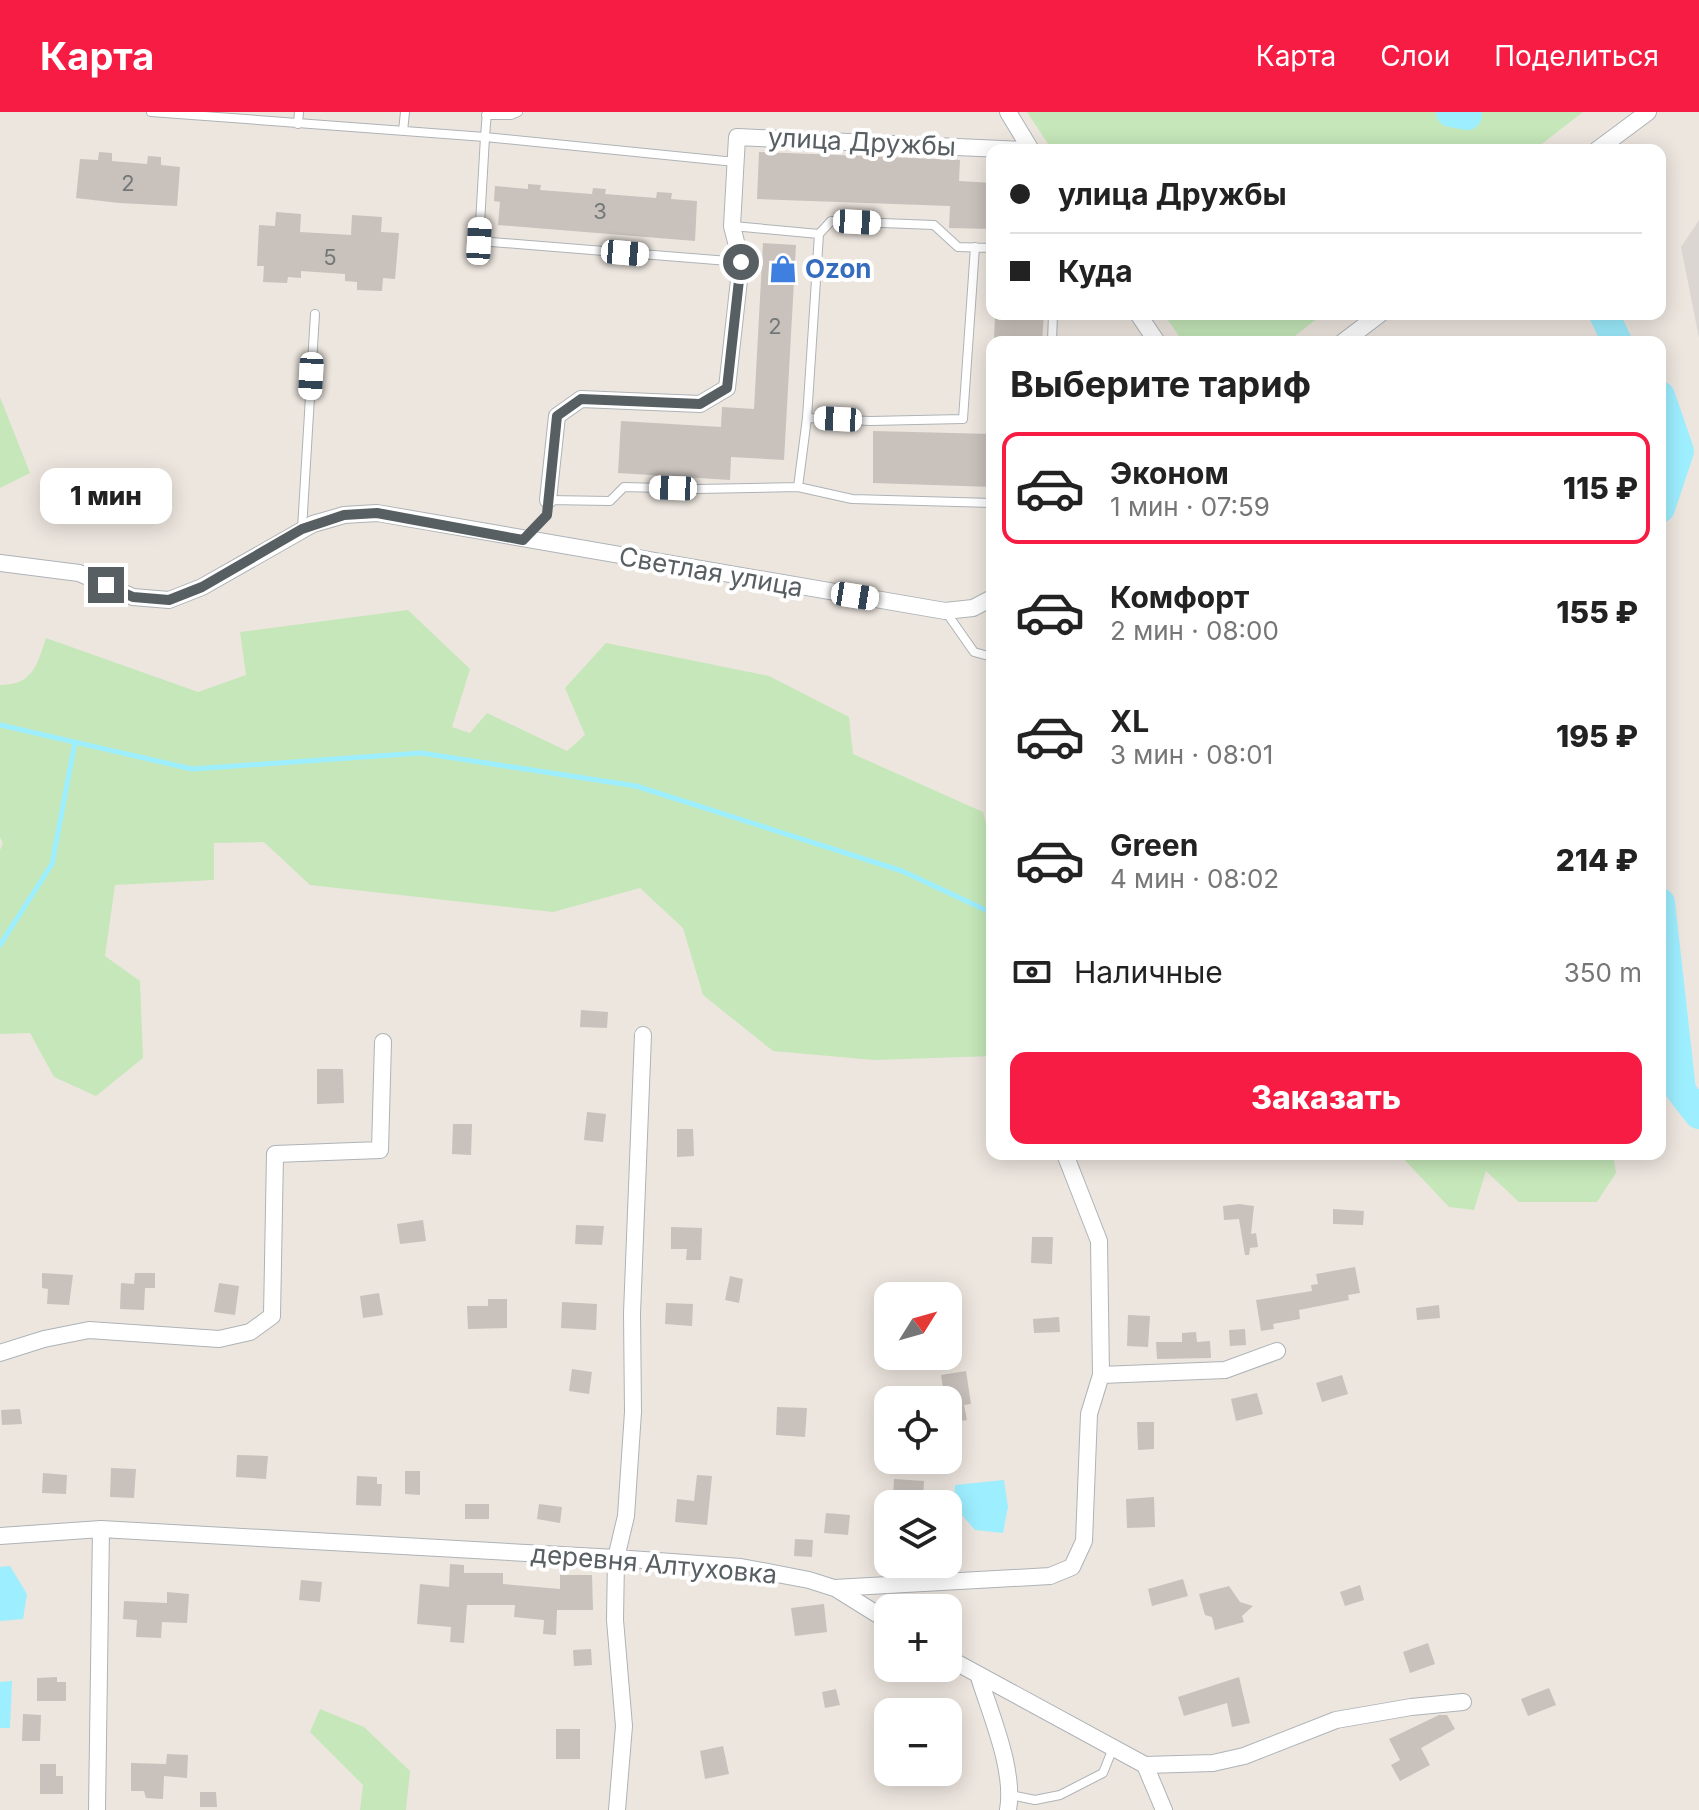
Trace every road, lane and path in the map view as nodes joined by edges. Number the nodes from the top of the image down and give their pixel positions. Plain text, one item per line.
1 (151, 112) edge
2 (299, 112) edge
3 (405, 112) edge
4 (518, 112) edge
5 (1008, 112) edge
6 (1648, 112) edge
7 (486, 113) edge
8 (224, 116) edge
9 (298, 124) junction
10 (403, 131) junction
11 (485, 137) junction
12 (1027, 144) edge
13 (1605, 144) edge
14 (986, 148) edge
15 (736, 162) junction
16 (732, 226) junction
17 (819, 234) junction
18 (975, 247) junction
19 (986, 248) edge
20 (741, 262) junction
21 (315, 314) dead end
22 (1372, 320) edge
23 (1351, 336) edge
24 (807, 418) junction
25 (798, 487) junction
26 (548, 500) junction
27 (986, 503) edge
28 (302, 529) junction
29 (523, 540) junction
30 (0, 563) edge
31 (986, 601) edge
32 (945, 611) junction
33 (986, 655) edge
34 (643, 1035) dead end
35 (383, 1042) dead end
36 (1067, 1160) edge
37 (1277, 1351) dead end
38 (0, 1353) edge
39 (1101, 1375) junction
40 (101, 1529) junction
41 (0, 1536) edge
42 (616, 1558) junction
43 (834, 1588) junction
44 (874, 1612) edge
45 (962, 1667) edge
46 (979, 1677) junction
47 (1463, 1702) dead end
48 (1113, 1748) junction
49 (1145, 1765) junction
50 (1009, 1802) edge
51 (97, 1810) edge
52 (617, 1810) edge
53 (1164, 1810) edge

1 - 8 lane
2 - 9 lane
3 - 10 lane
4 - 7 lane
5 - 12 street
6 - 13 street
7 - 11 lane
8 - 9 lane
9 - 10 lane
10 - 11 lane
11 - 15 lane
11 - 20 lane
14 - 15 street, улица Дружбы
15 - 16 street, улица Дружбы
16 - 17 lane
16 - 20 street, улица Дружбы
17 - 18 lane
17 - 24 lane
18 - 19 lane
18 - 24 lane
20 - 26 street, улица Дружбы
21 - 28 lane
22 - 23 street
24 - 25 lane
25 - 26 lane
25 - 27 lane
26 - 29 lane
28 - 29 street, Светлая улица
28 - 30 street, Светлая улица
29 - 32 street, Светлая улица
31 - 32 street, Светлая улица
32 - 33 lane
34 - 42 street
35 - 38 street
36 - 39 street, деревня Алтуховка
37 - 39 street
39 - 43 street, деревня Алтуховка
40 - 41 street, деревня Алтуховка
40 - 42 street, деревня Алтуховка
40 - 51 street
42 - 43 street, деревня Алтуховка
42 - 52 street
43 - 44 street
45 - 46 street
46 - 48 street
46 - 50 street
47 - 49 street
48 - 49 street
48 - 50 lane
49 - 53 street

